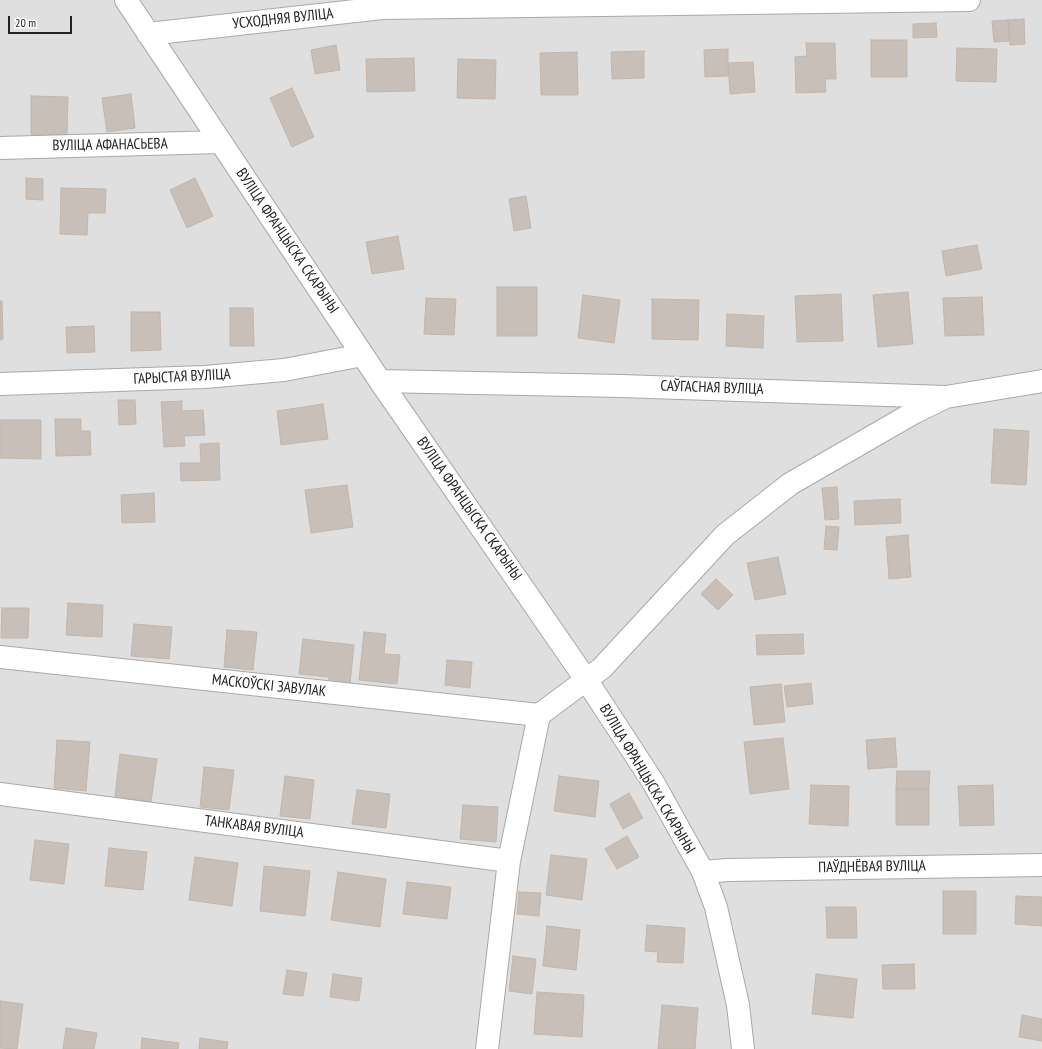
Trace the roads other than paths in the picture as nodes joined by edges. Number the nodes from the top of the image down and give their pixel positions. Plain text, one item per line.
1 (126, 0) edge
2 (969, 0) edge
3 (694, 2) edge
4 (148, 34) junction
5 (220, 142) junction
6 (0, 148) edge
7 (363, 355) junction
8 (380, 381) junction
9 (1042, 381) edge
10 (0, 384) edge
11 (946, 397) junction
12 (0, 657) edge
13 (587, 681) junction
14 (539, 714) junction
15 (0, 794) edge
16 (509, 861) junction
17 (1042, 865) edge
18 (703, 872) junction
19 (487, 1049) edge
20 (743, 1049) edge

1 - 4 street, ВУЛІЦА ФРАНЦЫСКА СКАРЫНЫ
2 - 3 street, УСХОДНЯЯ ВУЛІЦА
3 - 4 street, УСХОДНЯЯ ВУЛІЦА
4 - 5 street, ВУЛІЦА ФРАНЦЫСКА СКАРЫНЫ
5 - 6 street, ВУЛІЦА АФАНАСЬЕВА
5 - 7 street, ВУЛІЦА ФРАНЦЫСКА СКАРЫНЫ
7 - 8 street, ВУЛІЦА ФРАНЦЫСКА СКАРЫНЫ
7 - 10 street, ГАРЫСТАЯ ВУЛІЦА
8 - 11 street, САЎГАСНАЯ ВУЛІЦА
8 - 13 street, ВУЛІЦА ФРАНЦЫСКА СКАРЫНЫ
9 - 11 street, САЎГАСНАЯ ВУЛІЦА
11 - 13 street
12 - 14 street, МАСКОЎСКІ ЗАВУЛАК
13 - 14 street
13 - 18 street, ВУЛІЦА ФРАНЦЫСКА СКАРЫНЫ
14 - 16 street
15 - 16 street, ТАНКАВАЯ ВУЛІЦА
16 - 19 street
17 - 18 street, ПАЎДНЁВАЯ ВУЛІЦА
18 - 20 street, ВУЛІЦА ФРАНЦЫСКА СКАРЫНЫ

